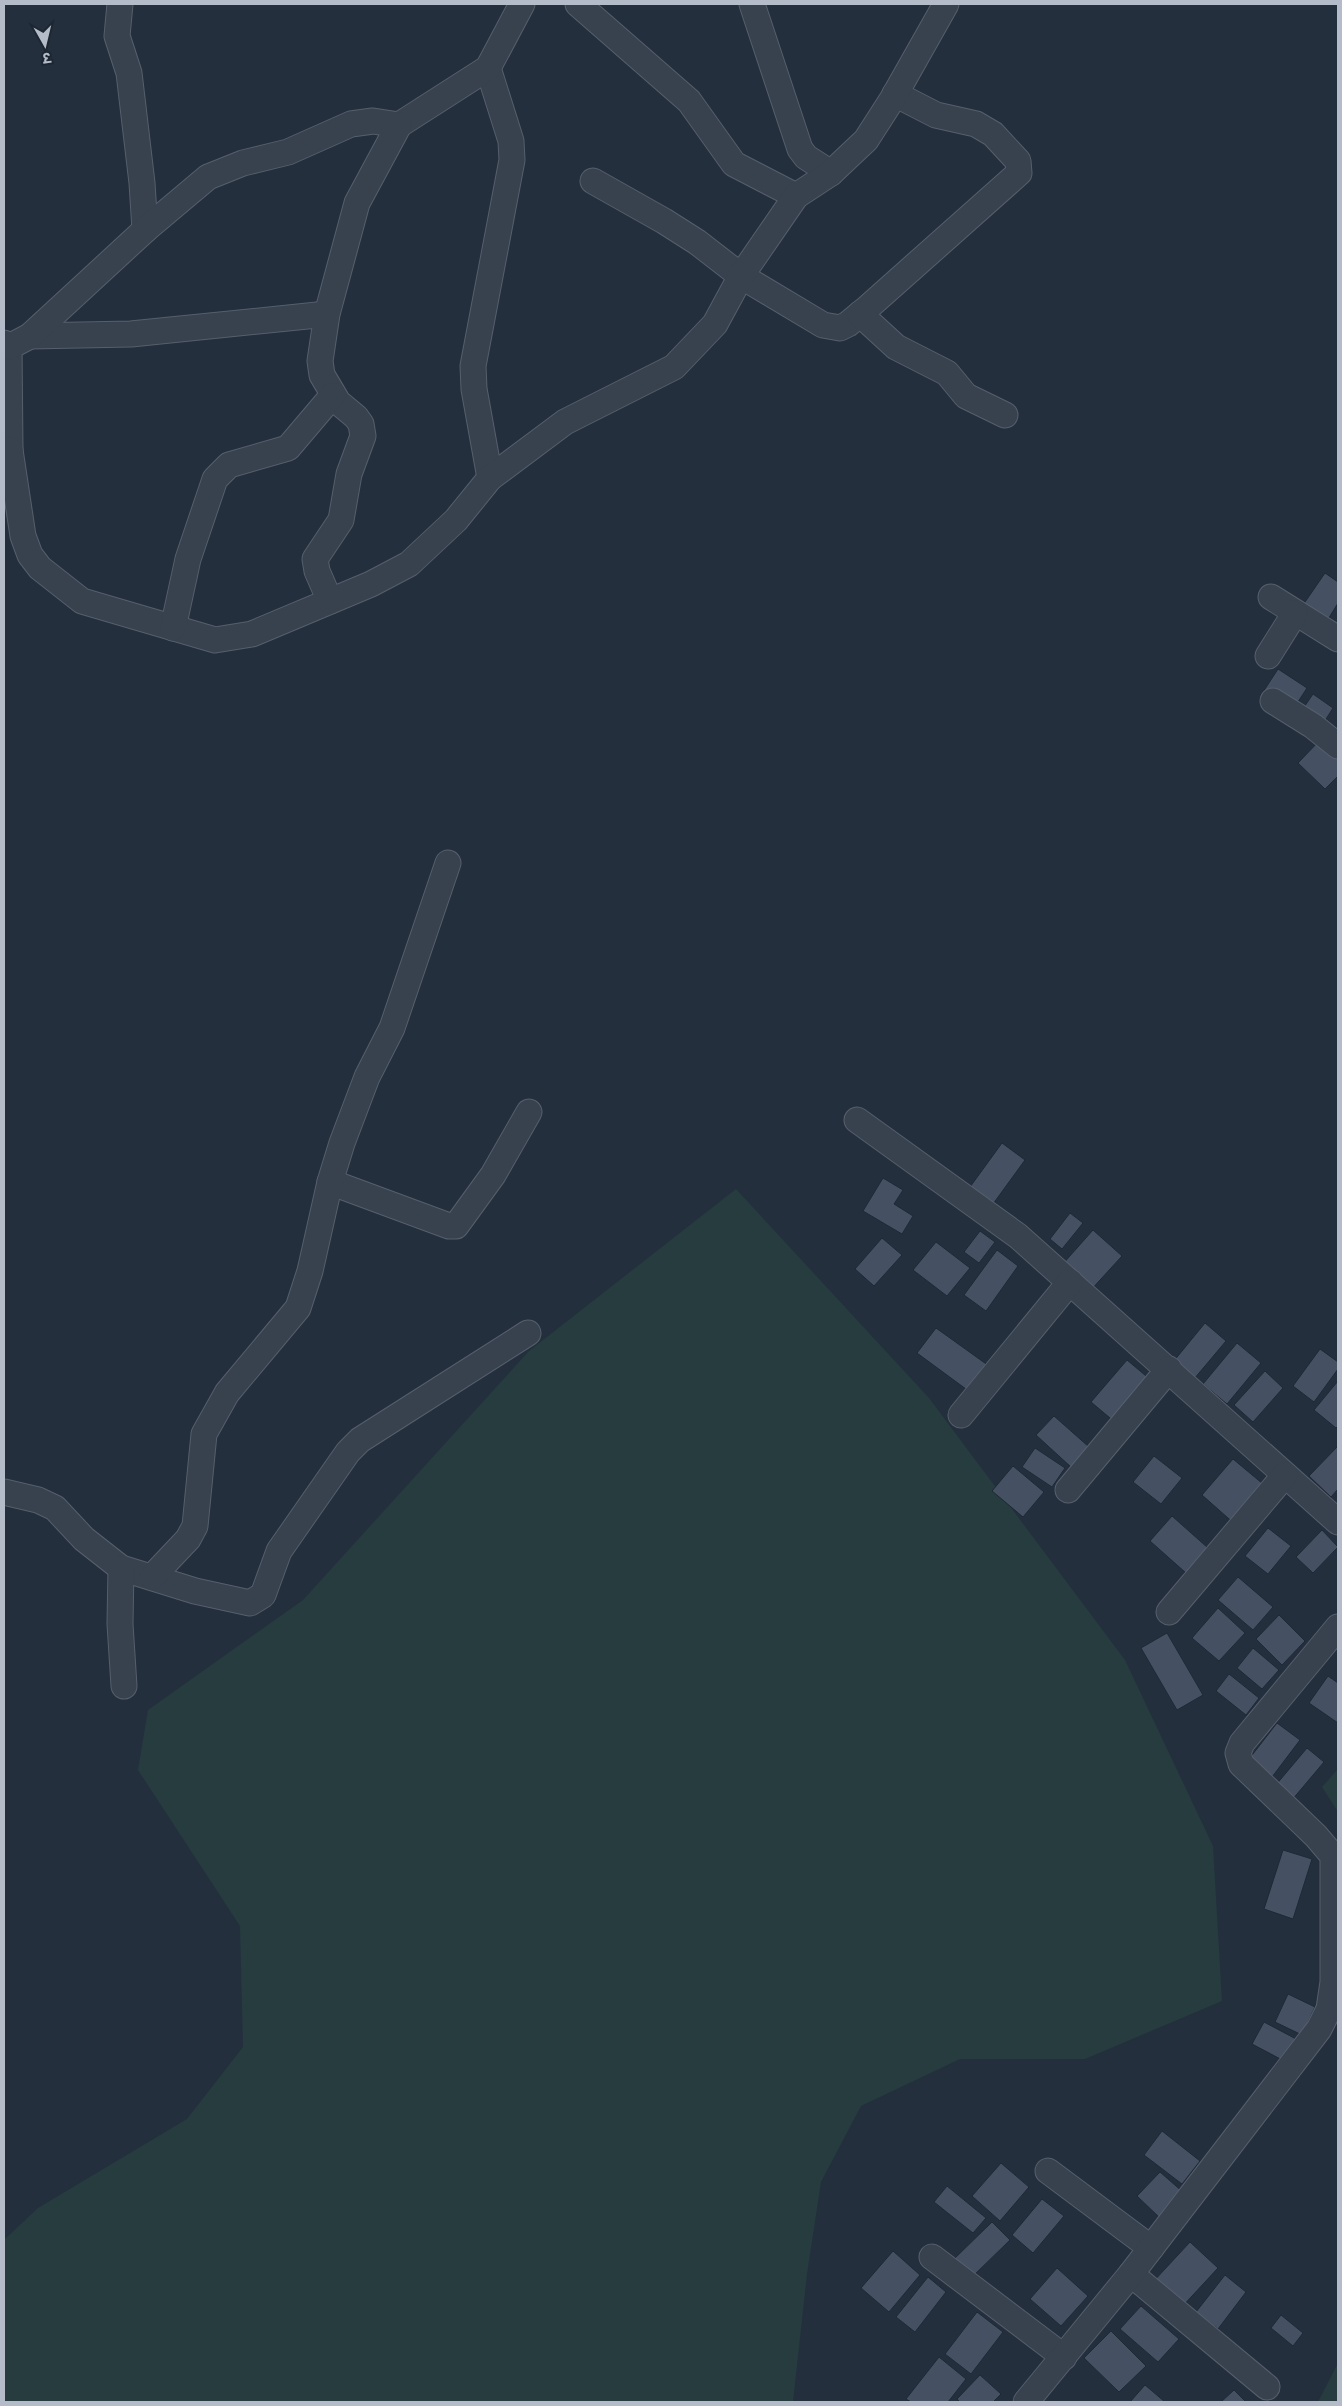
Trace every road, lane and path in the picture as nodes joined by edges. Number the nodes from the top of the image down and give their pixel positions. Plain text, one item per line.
1 (120, 4) edge
2 (522, 4) edge
3 (578, 4) edge
4 (752, 4) edge
5 (946, 4) edge
6 (488, 68) junction
7 (895, 94) junction
8 (399, 125) junction
9 (831, 173) junction
10 (593, 181) dead end
11 (796, 196) junction
12 (145, 230) junction
13 (741, 276) junction
14 (327, 314) junction
15 (860, 314) junction
16 (14, 342) edge
17 (333, 395) junction
18 (1005, 415) dead end
19 (7, 450) edge
20 (490, 478) junction
21 (1271, 597) dead end
22 (330, 601) junction
23 (1295, 614) junction
24 (173, 628) junction
25 (1338, 639) edge
26 (1268, 656) dead end
27 (1273, 701) dead end
28 (1338, 746) edge
29 (448, 863) dead end
30 (529, 1112) dead end
31 (857, 1120) dead end
32 (330, 1182) junction
33 (1070, 1282) junction
34 (528, 1332) dead end
35 (1169, 1369) junction
36 (960, 1415) dead end
37 (1285, 1475) junction
38 (1068, 1490) dead end
39 (4, 1492) edge
40 (1338, 1522) edge
41 (121, 1568) junction
42 (152, 1578) junction
43 (1169, 1612) dead end
44 (1338, 1626) edge
45 (124, 1686) dead end
46 (1048, 2171) dead end
47 (1151, 2248) junction
48 (932, 2257) dead end
49 (1131, 2274) junction
50 (1064, 2357) junction
51 (1267, 2387) dead end
52 (1026, 2402) edge

1 - 12 street
2 - 6 street
3 - 11 street
4 - 9 street
5 - 7 street
6 - 8 street
6 - 20 street
7 - 9 street
7 - 15 street
8 - 12 street
8 - 14 street
9 - 11 street
10 - 13 street
11 - 13 street
12 - 16 street
13 - 15 street
13 - 20 street
14 - 16 street
14 - 17 street
15 - 18 street
16 - 19 street
17 - 22 street
17 - 24 street
19 - 24 street
20 - 22 street
21 - 23 street
22 - 24 street
23 - 25 street
23 - 26 street
27 - 28 street
29 - 32 street
30 - 32 street
31 - 33 street
32 - 42 street
33 - 35 street
33 - 36 street
34 - 42 street
35 - 37 street
35 - 38 street
37 - 40 street
37 - 43 street
39 - 41 street
41 - 42 street
41 - 45 street
44 - 47 street
46 - 47 street
47 - 49 street
48 - 50 street
49 - 50 street
49 - 51 street
50 - 52 street

